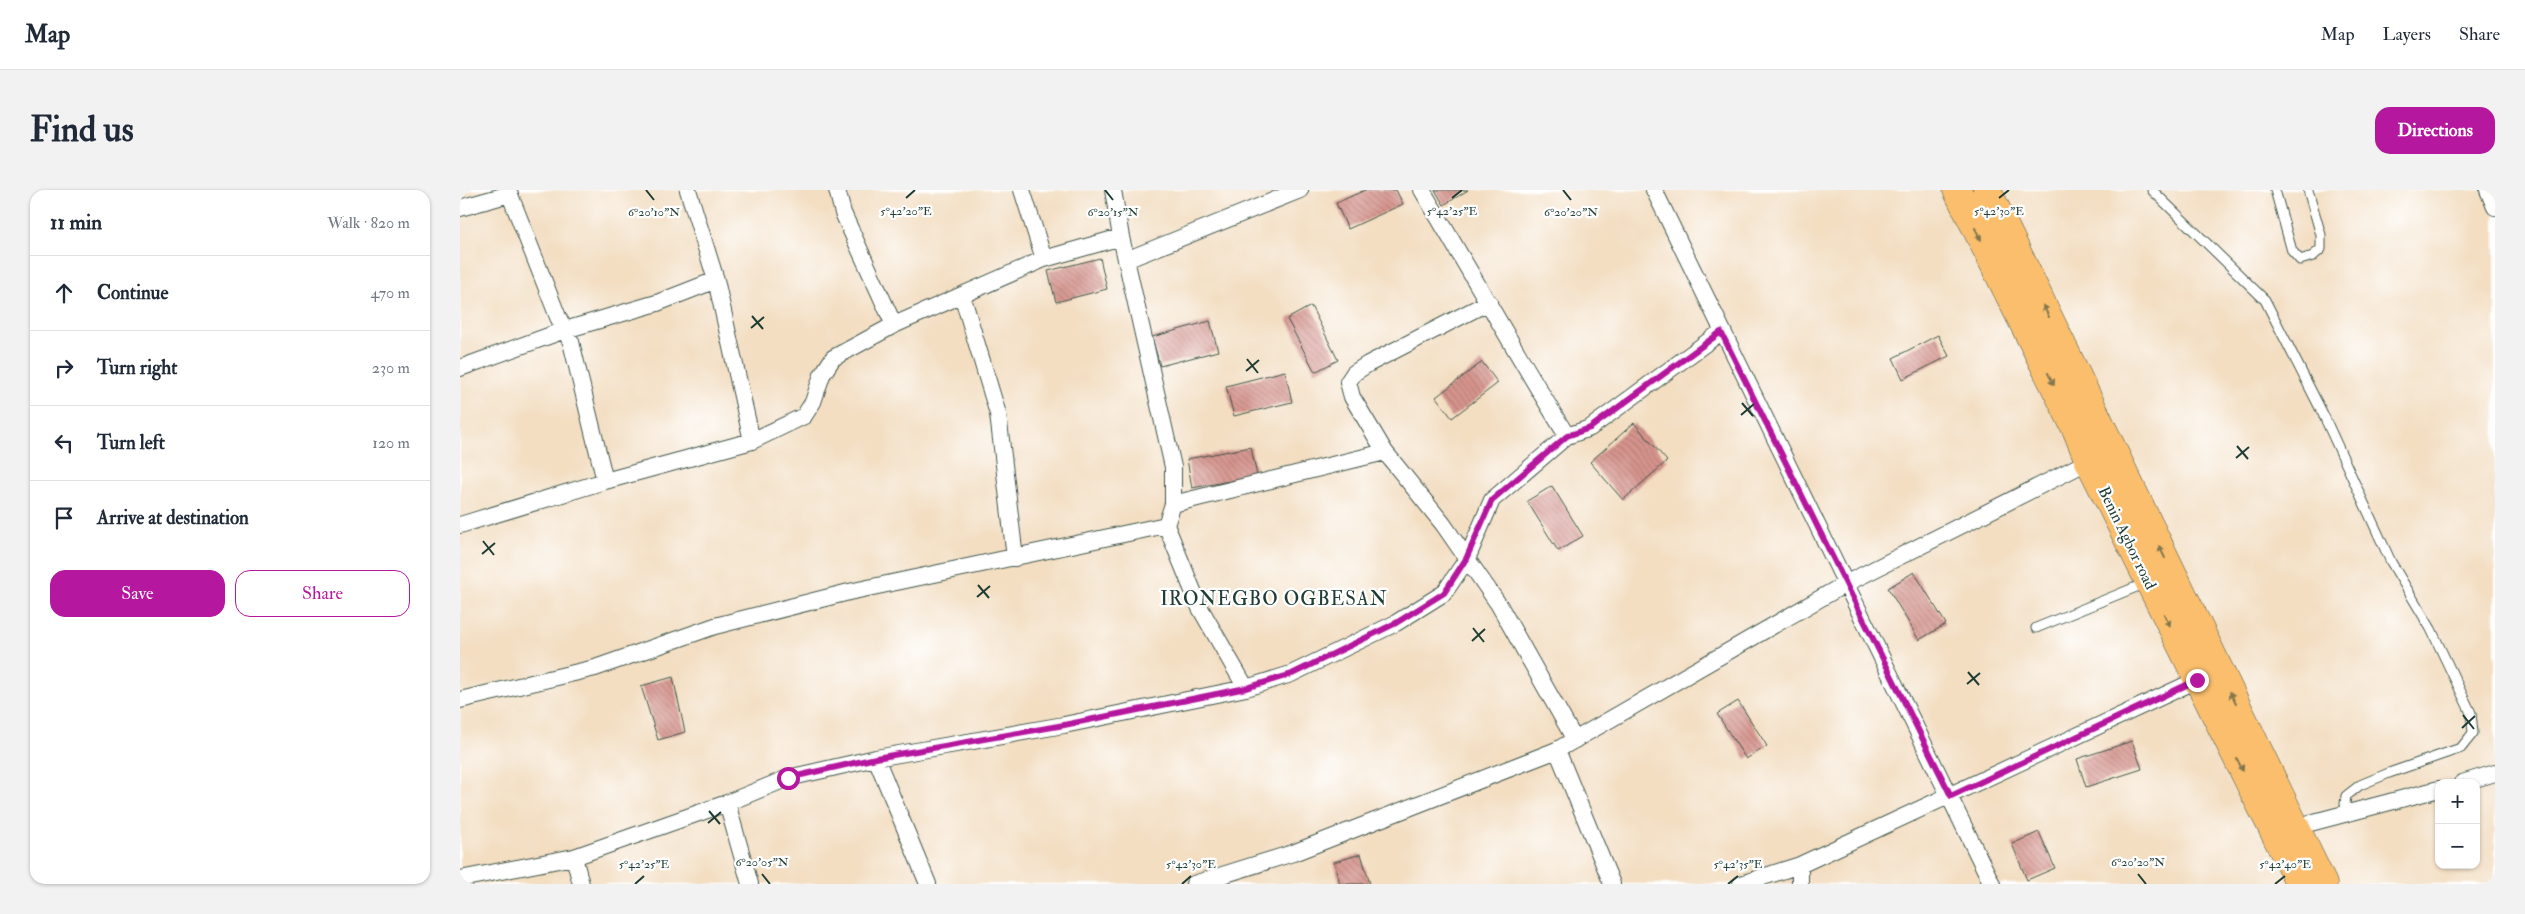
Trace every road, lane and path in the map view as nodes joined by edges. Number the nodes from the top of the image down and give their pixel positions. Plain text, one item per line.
1 (688, 190) edge
2 (837, 190) edge
3 (1022, 190) edge
4 (1113, 190) edge
5 (1300, 190) edge
6 (1422, 190) edge
7 (1654, 190) edge
8 (1956, 190) edge
9 (1987, 190) edge
10 (2152, 190) edge
11 (2275, 190) edge
12 (2308, 190) edge
13 (2488, 190) edge
14 (509, 192) edge
15 (2495, 207) edge
16 (460, 208) edge
17 (1121, 237) junction
18 (1044, 259) junction
19 (1126, 260) junction
20 (716, 280) junction
21 (962, 295) junction
22 (1489, 302) junction
23 (894, 325) junction
24 (565, 330) junction
25 (1721, 332) junction
26 (460, 368) edge
27 (1567, 436) junction
28 (752, 441) junction
29 (1385, 452) junction
30 (2089, 461) junction
31 (605, 481) junction
32 (1173, 504) junction
33 (460, 525) edge
34 (1166, 525) junction
35 (1015, 558) junction
36 (1466, 559) junction
37 (2149, 582) junction
38 (1847, 583) junction
39 (2036, 628) dead end
40 (2197, 680) junction
41 (1246, 688) junction
42 (460, 700) edge
43 (1575, 740) junction
44 (1557, 750) junction
45 (876, 758) junction
46 (2495, 773) edge
47 (2475, 779) edge
48 (2435, 790) edge
49 (1951, 796) junction
50 (727, 803) junction
51 (2349, 813) junction
52 (2295, 827) junction
53 (574, 857) junction
54 (1800, 865) junction
55 (460, 879) edge
56 (581, 884) edge
57 (750, 884) edge
58 (928, 884) edge
59 (1194, 884) edge
60 (1612, 884) edge
61 (1741, 884) edge
62 (1800, 884) edge
63 (1992, 884) edge
64 (2300, 884) edge
65 (2323, 884) edge

1 - 20 street
2 - 23 street
3 - 18 street
4 - 17 street
5 - 19 street
6 - 22 street
7 - 25 street
8 -> 30 highway, Benin Agbor road
52 -> 9 highway, Benin Agbor road
10 - 51 lane
11 - 12 lane
13 - 15 street
14 - 16 street
14 - 24 street
17 - 18 street
17 - 19 street
18 - 21 street
19 - 32 street
20 - 24 street
20 - 28 street
21 - 23 street
21 - 35 street
22 - 27 street
22 - 29 street
23 - 28 street
24 - 26 street
24 - 31 street
25 - 27 street
25 - 38 street
27 - 36 street
28 - 31 street
29 - 32 street
29 - 36 street
30 - 37 highway, Benin Agbor road
30 - 38 street
31 - 33 street
32 - 34 street
34 - 35 street
34 - 41 street
35 - 42 street
36 - 41 street
36 - 43 street
37 - 39 lane
37 -> 40 highway, Benin Agbor road
38 - 43 street
38 - 49 street
40 - 49 street
40 -> 64 highway, Benin Agbor road
41 - 45 street
43 - 44 street
44 - 59 street
44 - 60 street
45 - 50 street
45 - 58 street
46 - 47 street
48 - 51 street
49 - 54 street
49 - 63 street
50 - 53 street
50 - 57 street
51 - 52 street
52 - 65 highway, Benin Agbor road
53 - 55 street
53 - 56 street
54 - 61 street
54 - 62 street

